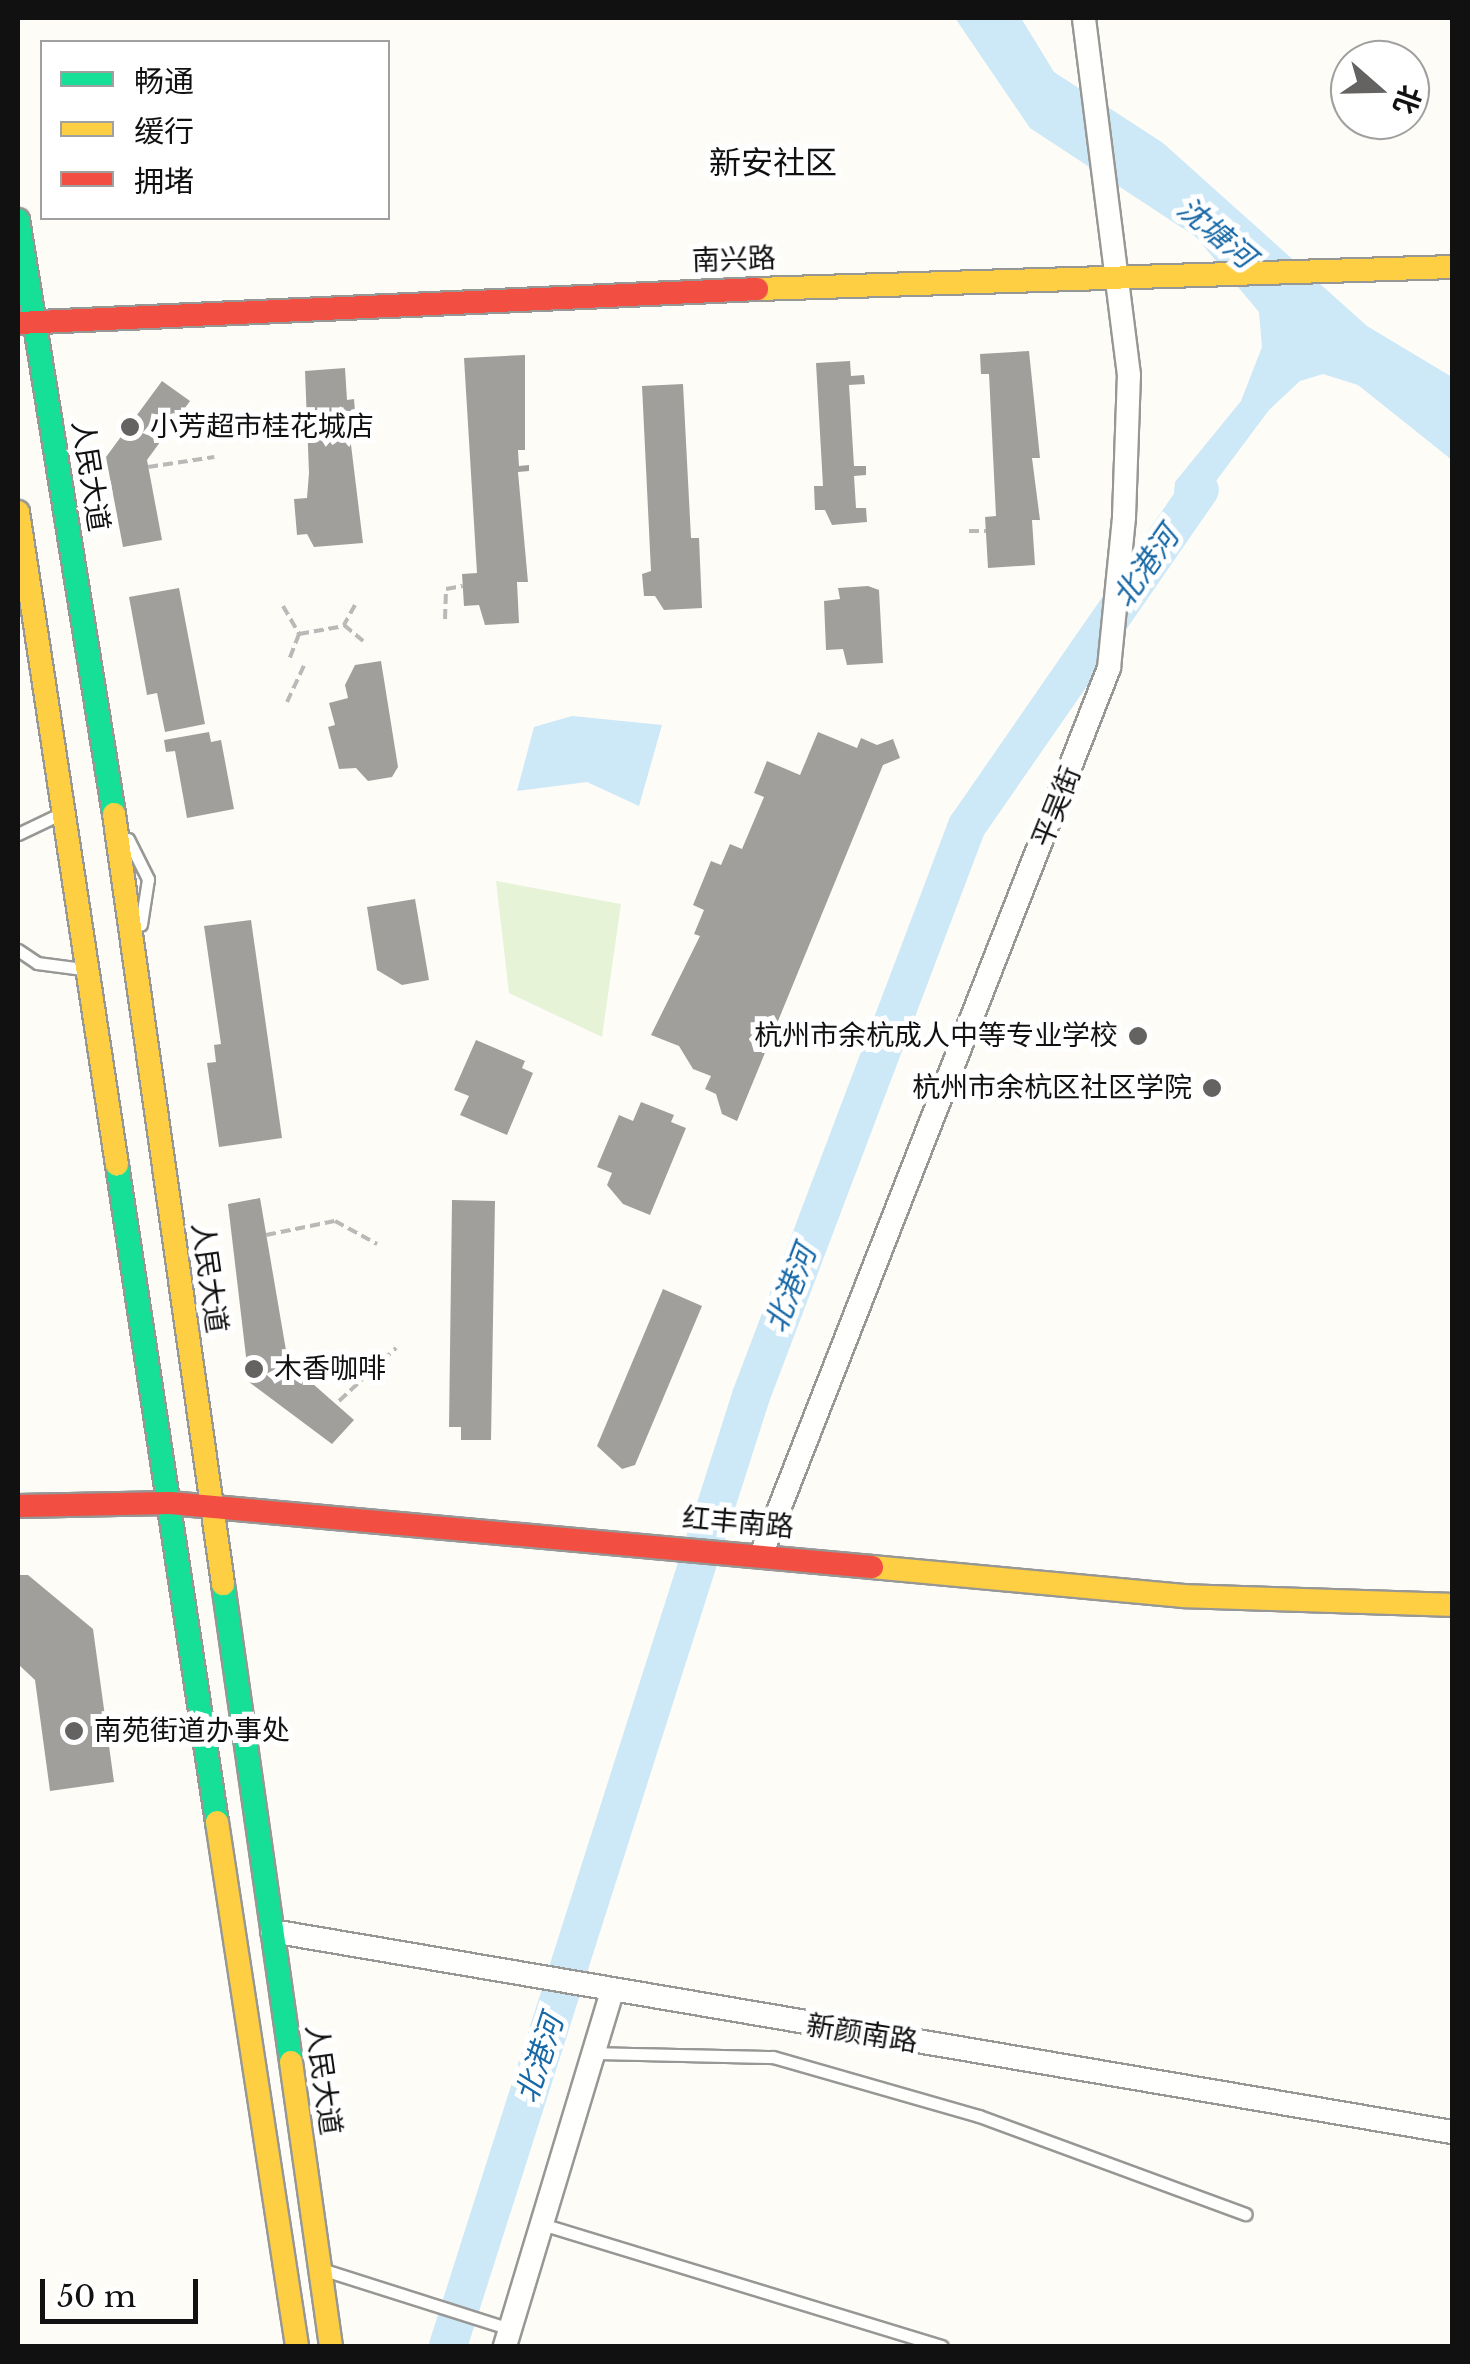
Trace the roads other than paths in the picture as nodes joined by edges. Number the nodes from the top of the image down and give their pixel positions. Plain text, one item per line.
1 (1084, 18) edge
2 (18, 220) edge
3 (1452, 267) edge
4 (1112, 276) junction
5 (26, 323) edge
6 (18, 512) edge
7 (64, 813) junction
8 (115, 827) junction
9 (18, 834) edge
10 (132, 941) dead end
11 (18, 950) edge
12 (88, 968) junction
13 (170, 1503) junction
14 (18, 1506) edge
15 (212, 1506) junction
16 (760, 1555) junction
17 (1452, 1604) edge
18 (272, 1932) junction
19 (611, 1992) junction
20 (594, 2054) junction
21 (1452, 2132) edge
22 (1246, 2214) dead end
23 (542, 2224) junction
24 (320, 2268) junction
25 (508, 2338) edge
26 (297, 2346) edge
27 (331, 2346) edge
28 (942, 2346) edge

1 - 4 street, 平吴街
2 - 5 main road, 人民大道
3 - 4 main road, 南兴路
4 - 5 main road, 南兴路
4 - 16 street, 平吴街
5 - 8 main road, 人民大道
6 - 7 main road
7 - 9 lane
7 - 12 main road
8 - 10 lane
8 - 15 main road, 人民大道
11 - 12 lane
12 - 13 main road
13 - 14 main road, 红丰南路
13 - 15 main road, 红丰南路
13 - 26 main road
15 - 16 main road, 红丰南路
15 - 18 main road, 人民大道
16 - 17 main road, 红丰南路
18 - 19 street, 新颜南路
18 - 24 main road, 人民大道
19 - 20 street
19 - 21 street, 新颜南路
20 - 22 lane
20 - 23 street
23 - 25 street
23 - 28 lane
24 - 25 lane
24 - 27 main road, 人民大道

